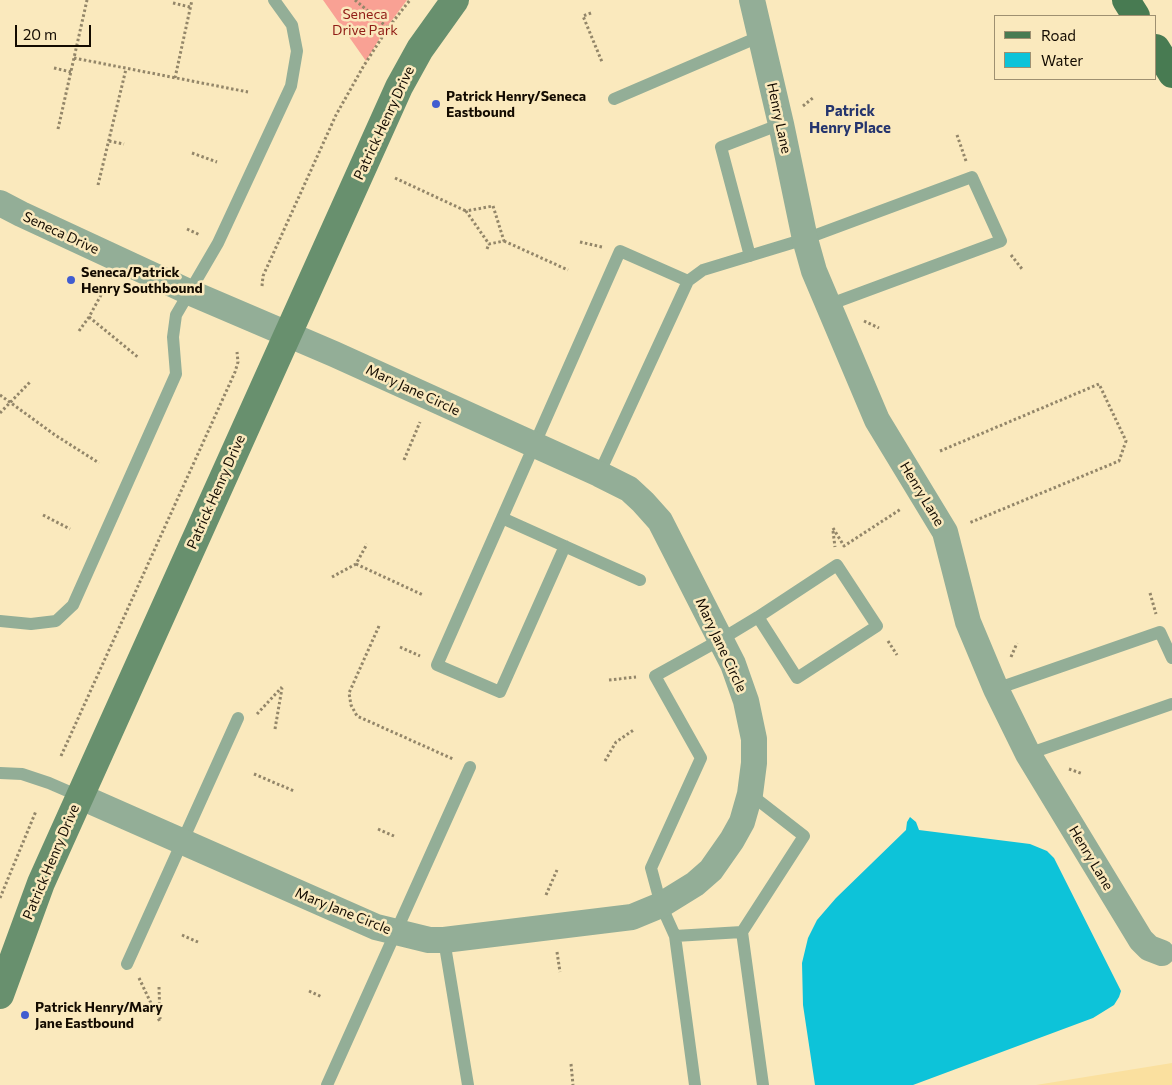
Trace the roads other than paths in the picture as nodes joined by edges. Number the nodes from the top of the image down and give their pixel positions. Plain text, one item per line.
1 (274, 0) edge
2 (454, 0) edge
3 (752, 0) edge
4 (1126, 0) edge
5 (1135, 15) edge
6 (762, 36) junction
7 (1157, 50) edge
8 (1172, 74) edge
9 (614, 99) dead end
10 (781, 124) junction
11 (0, 203) edge
12 (805, 239) junction
13 (750, 256) junction
14 (688, 281) junction
15 (189, 292) junction
16 (828, 305) junction
17 (287, 334) junction
18 (535, 446) junction
19 (598, 474) junction
20 (502, 518) junction
21 (565, 546) junction
22 (640, 580) dead end
23 (758, 617) junction
24 (0, 621) edge
25 (720, 640) junction
26 (1172, 658) edge
27 (996, 689) junction
28 (1172, 704) edge
29 (238, 718) dead end
30 (1028, 754) junction
31 (470, 767) dead end
32 (0, 773) edge
33 (750, 794) junction
34 (79, 796) junction
35 (183, 841) junction
36 (661, 905) junction
37 (742, 932) junction
38 (394, 933) junction
39 (675, 936) junction
40 (444, 940) junction
41 (1167, 953) edge
42 (127, 964) dead end
43 (0, 995) edge
44 (326, 1085) edge
45 (468, 1085) edge
46 (695, 1085) edge
47 (763, 1085) edge

1 - 15 lane
2 - 17 main road, Patrick Henry Drive
3 - 6 street, Henry Lane
4 - 5 main road
6 - 9 lane
6 - 10 street, Henry Lane
7 - 8 main road
10 - 12 street, Henry Lane
10 - 13 lane
11 - 15 street, Seneca Drive
12 - 13 lane
12 - 16 street, Henry Lane
12 - 16 lane
13 - 14 lane
14 - 18 lane
14 - 19 lane
15 - 17 street, Seneca Drive
15 - 24 lane
16 - 27 street, Henry Lane
17 - 18 street, Mary Jane Circle
17 - 34 main road, Patrick Henry Drive
18 - 19 street, Mary Jane Circle
18 - 20 lane
19 - 25 street, Mary Jane Circle
20 - 21 lane
20 - 21 lane
21 - 22 lane
23 - 23 lane
23 - 25 lane
25 - 33 street, Mary Jane Circle
25 - 36 lane
26 - 27 lane
27 - 30 street, Henry Lane
28 - 30 lane
29 - 35 lane
30 - 41 street, Henry Lane
31 - 38 lane
32 - 34 lane
33 - 36 street, Mary Jane Circle
33 - 37 lane
34 - 35 street, Mary Jane Circle
34 - 43 main road, Patrick Henry Drive
35 - 38 street, Mary Jane Circle
35 - 42 lane
36 - 39 lane
36 - 40 street, Mary Jane Circle
37 - 39 lane
37 - 47 lane
38 - 40 street, Mary Jane Circle
38 - 44 lane
39 - 46 lane
40 - 45 lane

